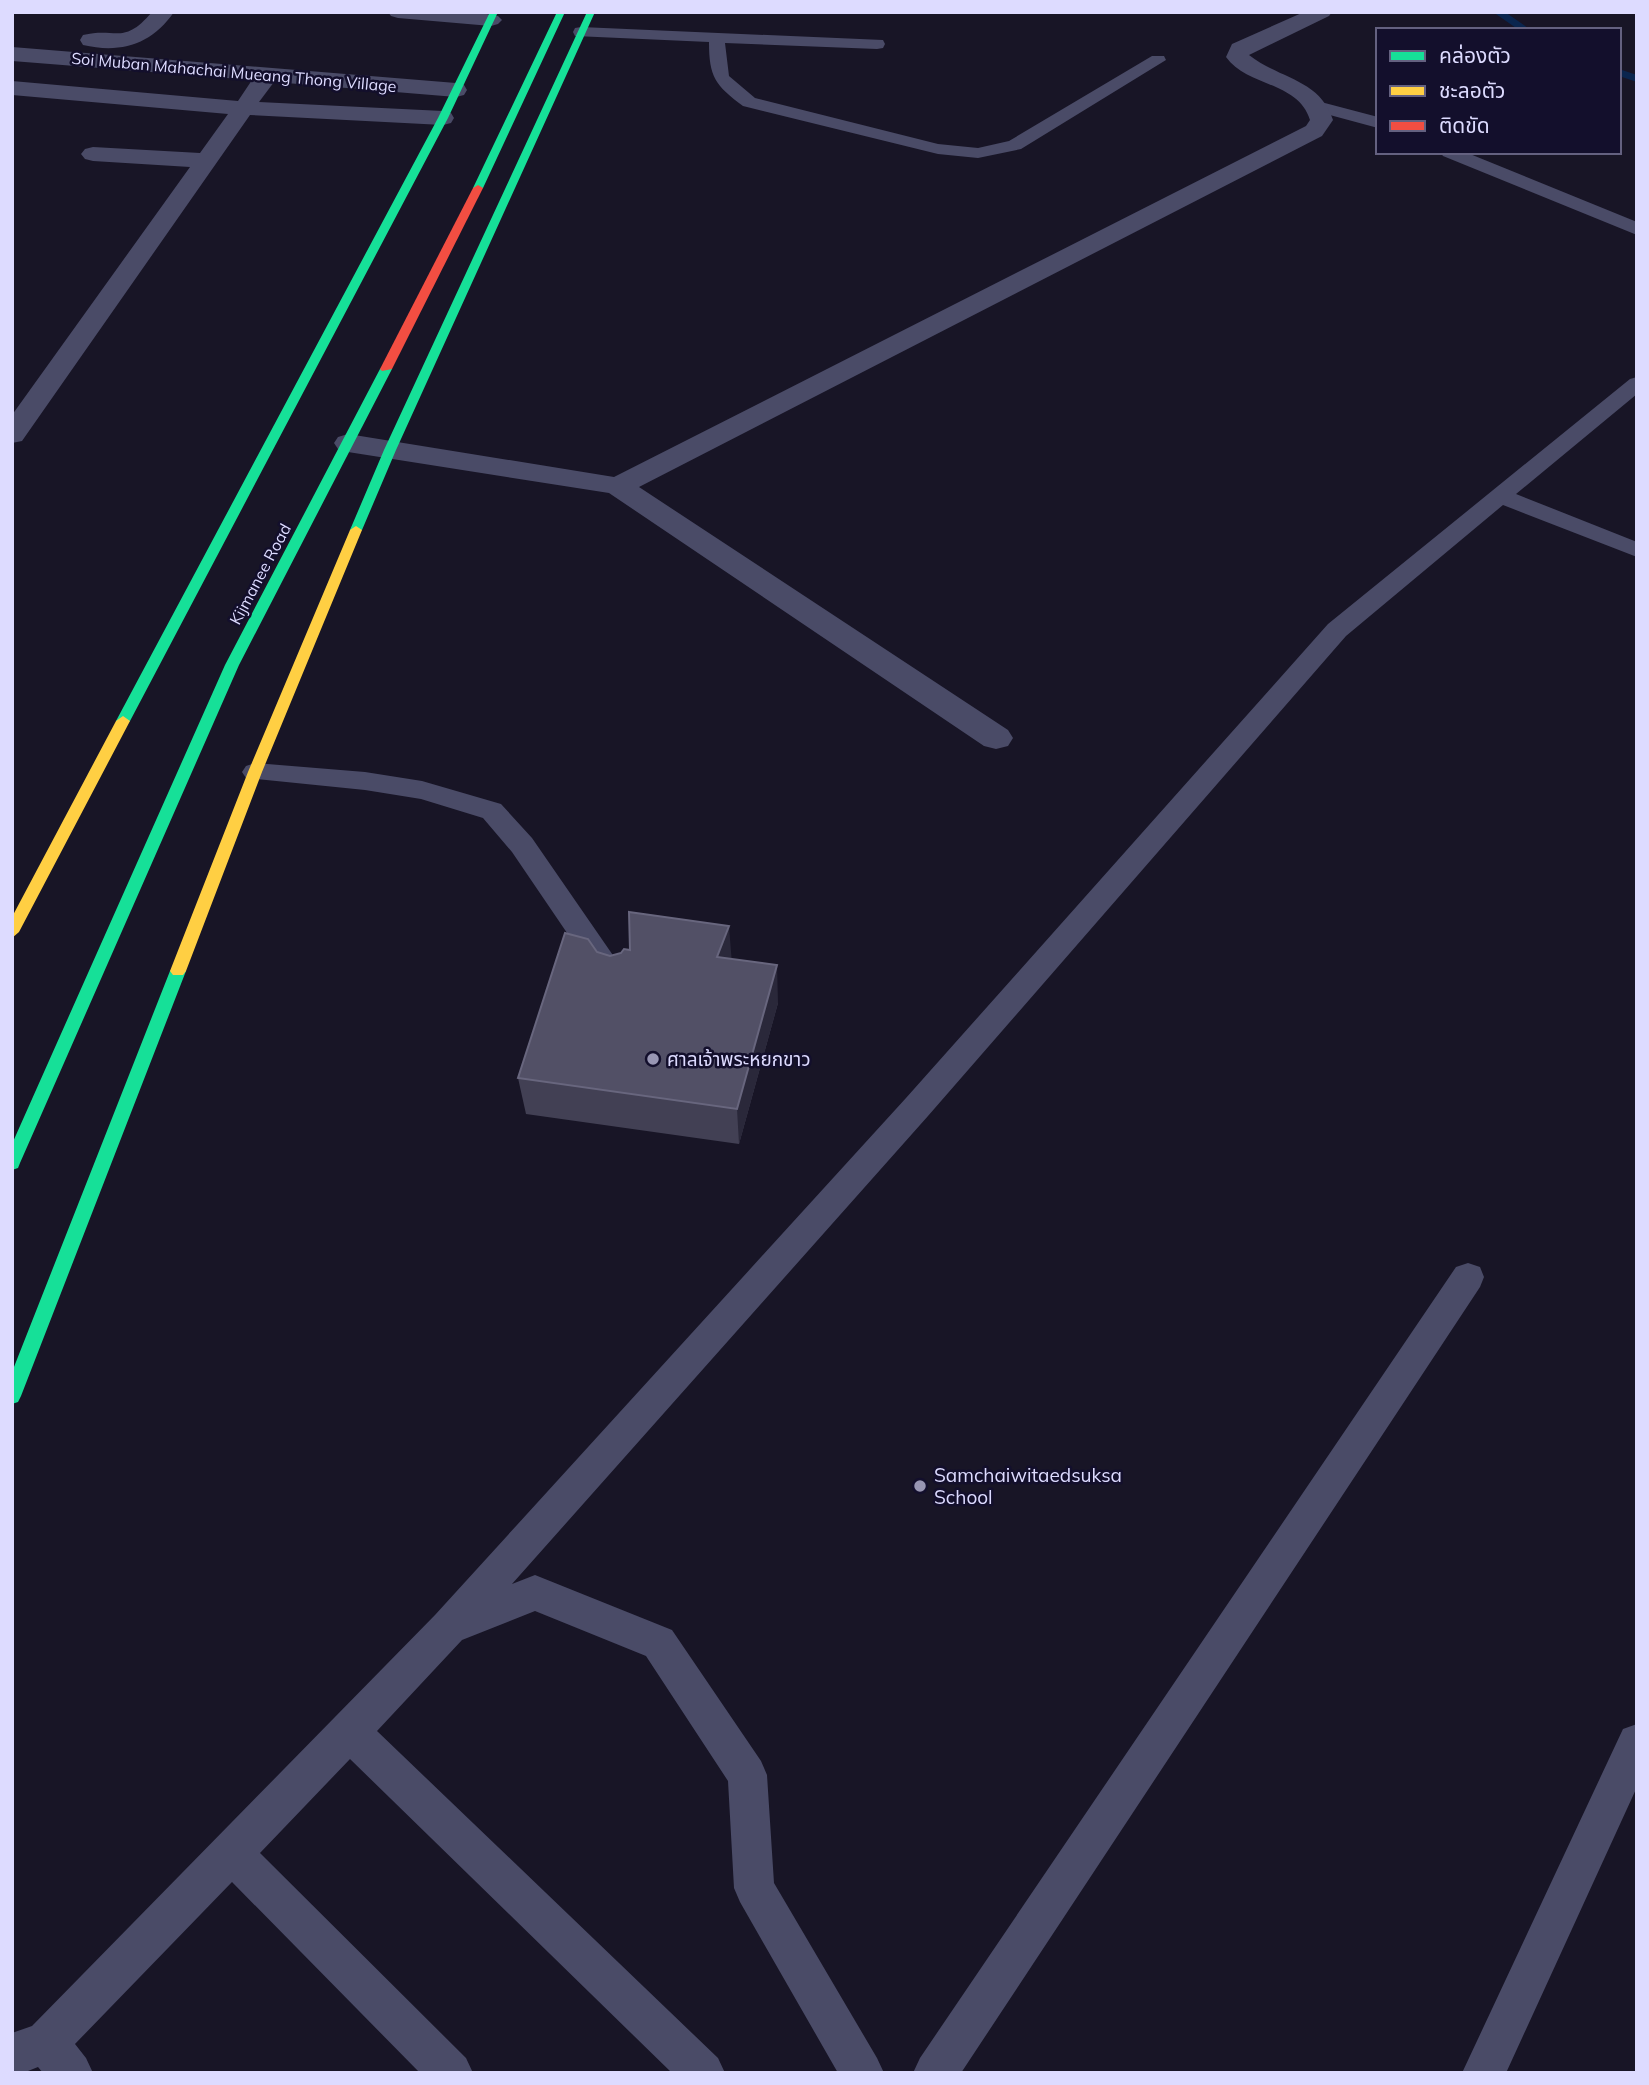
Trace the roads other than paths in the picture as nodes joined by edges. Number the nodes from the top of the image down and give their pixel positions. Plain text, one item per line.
1 (164, 12) edge
2 (398, 12) edge
3 (561, 12) edge
4 (591, 12) edge
5 (1322, 12) edge
6 (493, 16) edge
7 (581, 32) junction
8 (12, 33) edge
9 (718, 38) junction
10 (877, 44) dead end
11 (12, 54) edge
12 (47, 57) junction
13 (1158, 60) dead end
14 (268, 74) junction
15 (14, 88) edge
16 (456, 90) junction
17 (1321, 107) junction
18 (243, 108) junction
19 (443, 118) junction
20 (1376, 122) edge
21 (93, 153) dead end
22 (1454, 154) edge
23 (206, 161) junction
24 (1637, 229) edge
25 (1637, 383) edge
26 (12, 435) edge
27 (348, 443) junction
28 (390, 450) junction
29 (618, 486) junction
30 (1500, 496) junction
31 (1637, 550) edge
32 (996, 738) dead end
33 (255, 772) junction
34 (12, 932) edge
35 (615, 981) edge
36 (23, 1091) dead end
37 (43, 1093) junction
38 (12, 1163) edge
39 (1468, 1278) dead end
40 (12, 1396) edge
41 (448, 1628) junction
42 (350, 1732) junction
43 (1637, 1743) edge
44 (231, 1853) junction
45 (43, 2057) edge
46 (452, 2073) edge
47 (703, 2073) edge
48 (862, 2073) edge
49 (935, 2073) edge
50 (1484, 2073) edge

1 - 8 street
2 - 6 street
3 - 27 main road, Kijmanee Road
4 - 7 main road
5 - 17 street
6 - 16 main road
7 - 9 lane
7 - 28 main road
9 - 10 lane
9 - 13 lane
11 - 12 street, Soi Muban Mahachai Mueang Thong Village
12 - 14 street, Soi Muban Mahachai Mueang Thong Village
12 - 15 street
14 - 16 street, Soi Muban Mahachai Mueang Thong Village
14 - 18 street
15 - 18 street, Soi Muban Mahachai Mueang Thong Village
16 - 19 main road
17 - 20 lane
17 - 29 street
18 - 19 street, Soi Muban Mahachai Mueang Thong Village
18 - 23 street
19 - 34 main road
21 - 23 street
22 - 24 lane
23 - 26 street
25 - 30 lane
27 - 28 street
27 - 37 main road, Kijmanee Road
28 - 29 street
28 - 33 main road
29 - 32 street
30 - 31 lane
30 - 41 lane
33 - 35 lane
33 - 40 main road
36 - 37 main road
37 - 38 main road, Kijmanee Road
39 - 49 lane
41 - 42 lane
41 - 48 lane
42 - 44 lane
42 - 47 lane
43 - 50 lane
44 - 45 lane
44 - 46 lane

